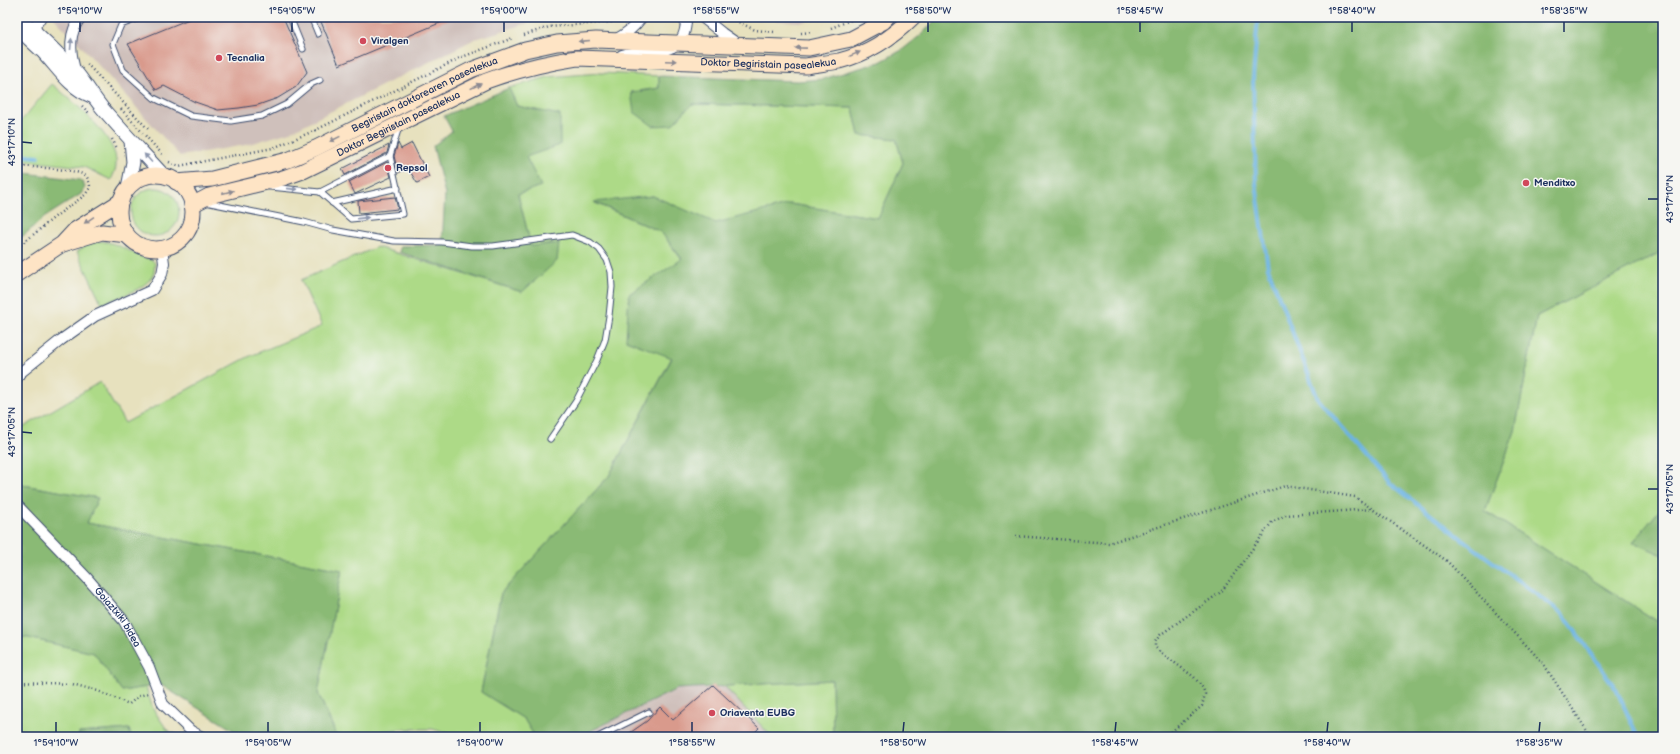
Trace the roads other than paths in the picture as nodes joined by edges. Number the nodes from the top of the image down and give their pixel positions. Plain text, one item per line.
1 (19, 17) edge
2 (42, 17) edge
3 (81, 17) edge
4 (142, 17) edge
5 (290, 17) edge
6 (311, 17) edge
7 (642, 17) edge
8 (686, 17) edge
9 (702, 17) edge
10 (888, 17) edge
11 (913, 17) edge
12 (17, 28) edge
13 (38, 34) junction
14 (318, 34) dead end
15 (613, 41) junction
16 (679, 44) junction
17 (741, 46) junction
18 (303, 49) dead end
19 (49, 59) junction
20 (609, 59) junction
21 (75, 72) junction
22 (320, 80) dead end
23 (91, 96) junction
24 (400, 124) junction
25 (130, 142) junction
26 (390, 156) junction
27 (170, 179) junction
28 (253, 185) junction
29 (398, 188) junction
30 (320, 192) junction
31 (124, 195) junction
32 (197, 203) junction
33 (332, 203) junction
34 (127, 235) junction
35 (62, 244) junction
36 (162, 248) junction
37 (17, 274) edge
38 (17, 378) edge
39 (550, 439) dead end
40 (17, 505) edge
41 (649, 712) dead end
42 (202, 737) edge
43 (598, 737) edge

1 - 13 street
2 - 13 street
21 -> 3 street
4 - 22 lane
5 - 18 lane
6 - 14 lane
7 - 15 street
8 - 16 street
9 - 17 street
10 -> 17 main road, Doktor Begiristain pasealekua
20 -> 11 main road, Doktor Begiristain pasealekua
12 - 19 street
13 - 19 street
13 - 21 street
15 - 16 main road, Begiristain doktorearen pasealekua
15 -> 27 main road, Begiristain doktorearen pasealekua
16 - 17 main road, Doktor Begiristain pasealekua
16 - 20 street, Doktor Begiristain pasealekua
19 - 23 street
24 -> 20 main road, Doktor Begiristain pasealekua
21 - 23 street
23 - 25 street
24 - 26 lane
24 - 28 main road, Doktor Begiristain pasealekua
27 -> 25 street
25 - 31 street
26 - 29 lane
26 - 30 lane
27 - 31 main road
27 - 32 main road
28 -> 30 lane
32 -> 28 main road, Doktor Begiristain pasealekua
29 - 33 lane
33 -> 29 lane
30 - 33 lane
31 - 34 main road
31 -> 35 main road
32 - 36 main road
32 - 39 lane
34 - 35 main road
34 - 36 main road
35 - 37 main road
36 - 38 street
40 - 42 street, Goiaztxiki bidea
41 - 43 lane

